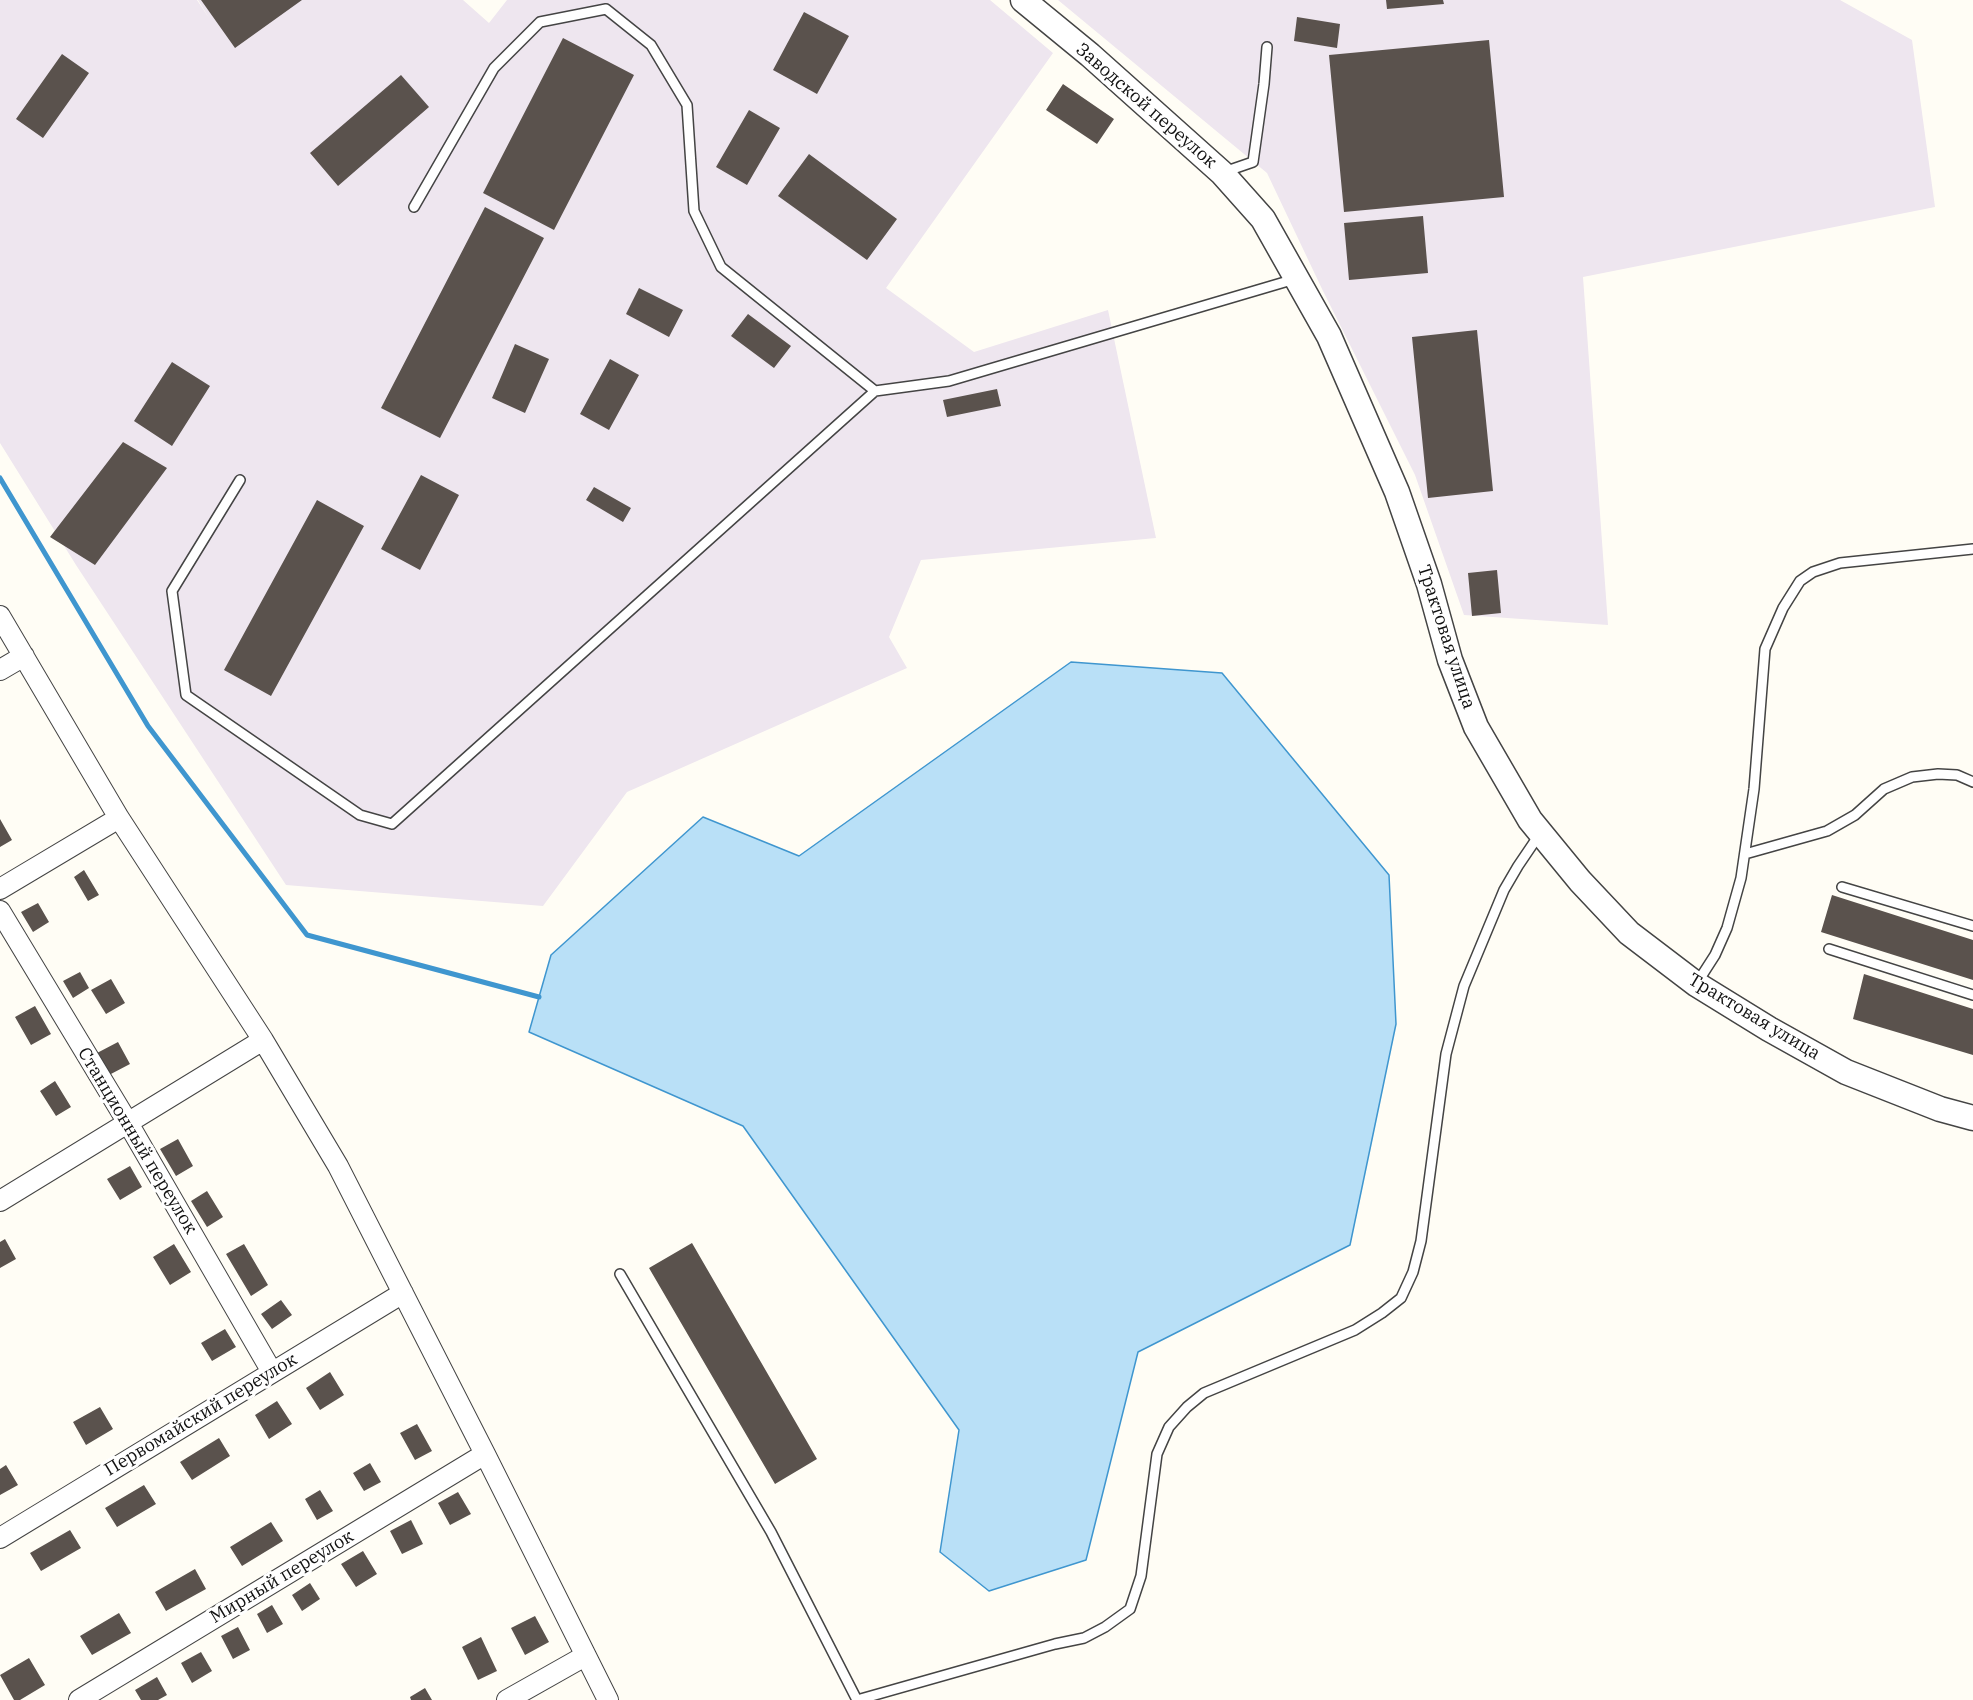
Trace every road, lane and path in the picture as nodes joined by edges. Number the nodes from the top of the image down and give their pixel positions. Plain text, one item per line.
1 (1023, 0) edge
2 (1267, 47) dead end
3 (1222, 172) junction
4 (414, 207) dead end
5 (1263, 219) joint
6 (1298, 278) junction
7 (875, 391) junction
8 (240, 480) dead end
9 (1973, 549) edge
10 (0, 616) edge
11 (24, 656) junction
12 (0, 670) edge
13 (1973, 782) edge
14 (119, 818) junction
15 (1541, 833) junction
16 (1745, 854) junction
17 (1842, 887) dead end
18 (0, 889) edge
19 (0, 911) edge
20 (1973, 926) edge
21 (1829, 949) dead end
22 (1696, 984) junction
23 (1973, 995) edge
24 (263, 1040) junction
25 (1973, 1118) edge
26 (128, 1123) junction
27 (0, 1201) edge
28 (620, 1274) dead end
29 (403, 1293) junction
30 (272, 1372) junction
31 (486, 1454) junction
32 (0, 1538) edge
33 (585, 1656) junction
34 (79, 1700) edge
35 (507, 1700) edge
36 (608, 1700) edge
37 (857, 1700) edge

1 - 3 street, Заводской переулок
2 - 3 lane
3 - 5 street, Заводской переулок
4 - 7 lane
5 - 6 street, Трактовая улица
6 - 7 lane
6 - 15 street, Трактовая улица
7 - 8 lane
9 - 16 lane
10 - 11 street
11 - 12 street
11 - 14 street
13 - 16 lane
14 - 18 street
14 - 24 street
15 - 22 street, Трактовая улица
15 - 37 lane
16 - 22 lane
17 - 20 lane
19 - 26 street, Станционный переулок
21 - 23 lane
22 - 25 street, Трактовая улица
24 - 26 street
24 - 29 street
26 - 27 street
26 - 30 street, Станционный переулок
28 - 37 lane
29 - 30 street, Первомайский переулок
29 - 31 street
30 - 32 street, Первомайский переулок
31 - 33 street
31 - 34 street, Мирный переулок
33 - 35 street
33 - 36 street

